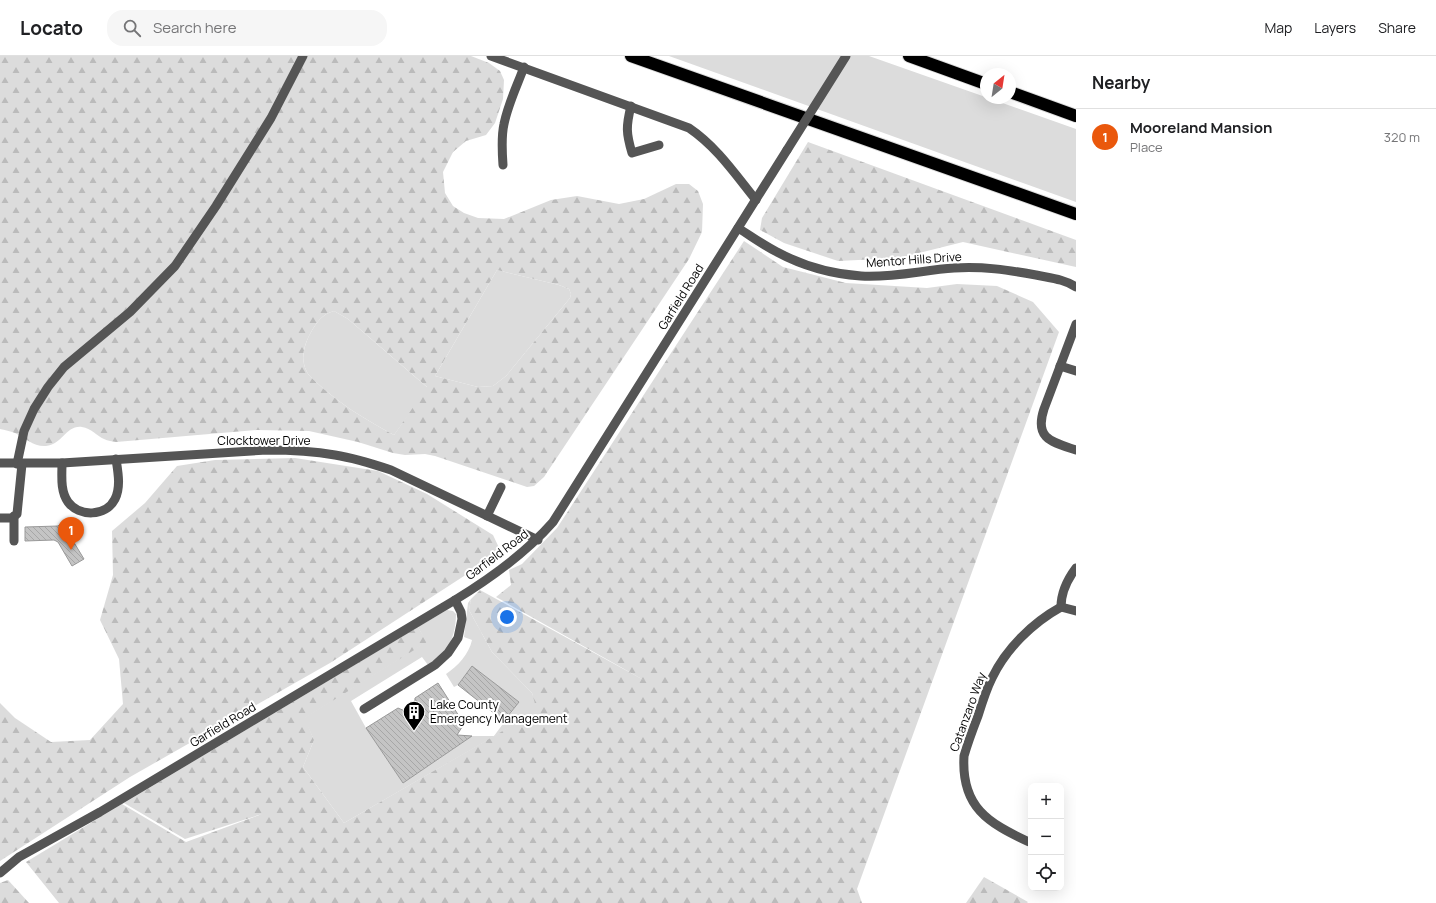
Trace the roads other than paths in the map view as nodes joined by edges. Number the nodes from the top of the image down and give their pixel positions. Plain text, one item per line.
1 (303, 56) edge
2 (491, 56) edge
3 (632, 56) edge
4 (846, 56) edge
5 (909, 56) edge
6 (524, 67) junction
7 (980, 82) edge
8 (1016, 94) edge
9 (631, 106) junction
10 (1076, 116) edge
11 (659, 145) dead end
12 (503, 165) dead end
13 (756, 200) junction
14 (1076, 214) edge
15 (738, 228) junction
16 (1076, 287) edge
17 (1076, 324) edge
18 (1060, 366) junction
19 (1076, 371) edge
20 (1076, 450) edge
21 (116, 460) junction
22 (62, 462) junction
23 (0, 463) edge
24 (19, 464) junction
25 (501, 487) dead end
26 (14, 516) junction
27 (488, 516) junction
28 (0, 518) edge
29 (538, 540) junction
30 (14, 541) dead end
31 (1076, 568) edge
32 (455, 600) junction
33 (1061, 607) junction
34 (1076, 610) edge
35 (364, 709) dead end
36 (1028, 842) dead end
37 (0, 873) edge

1 - 24 street
2 - 6 street
3 - 14 highway
4 - 13 street, Garfield Road, bridge
5 - 7 highway
6 - 9 street
6 - 12 street
8 - 10 highway
9 - 11 street
9 - 13 street
13 - 15 street, Garfield Road
15 - 16 street, Mentor Hills Drive
15 - 29 street, Garfield Road
17 - 18 street
18 - 19 street
18 - 20 street
21 - 22 street, Clocktower Drive
21 - 22 street
21 - 27 street, Clocktower Drive
22 - 24 street, Clocktower Drive
23 - 24 street, Clocktower Drive
24 - 26 street
25 - 27 street
26 - 28 street
26 - 30 street
27 - 29 street, Clocktower Drive
29 - 32 street, Garfield Road
31 - 33 street
32 - 35 street
32 - 37 street, Garfield Road
33 - 34 street
33 - 36 street, Catanzaro Way

